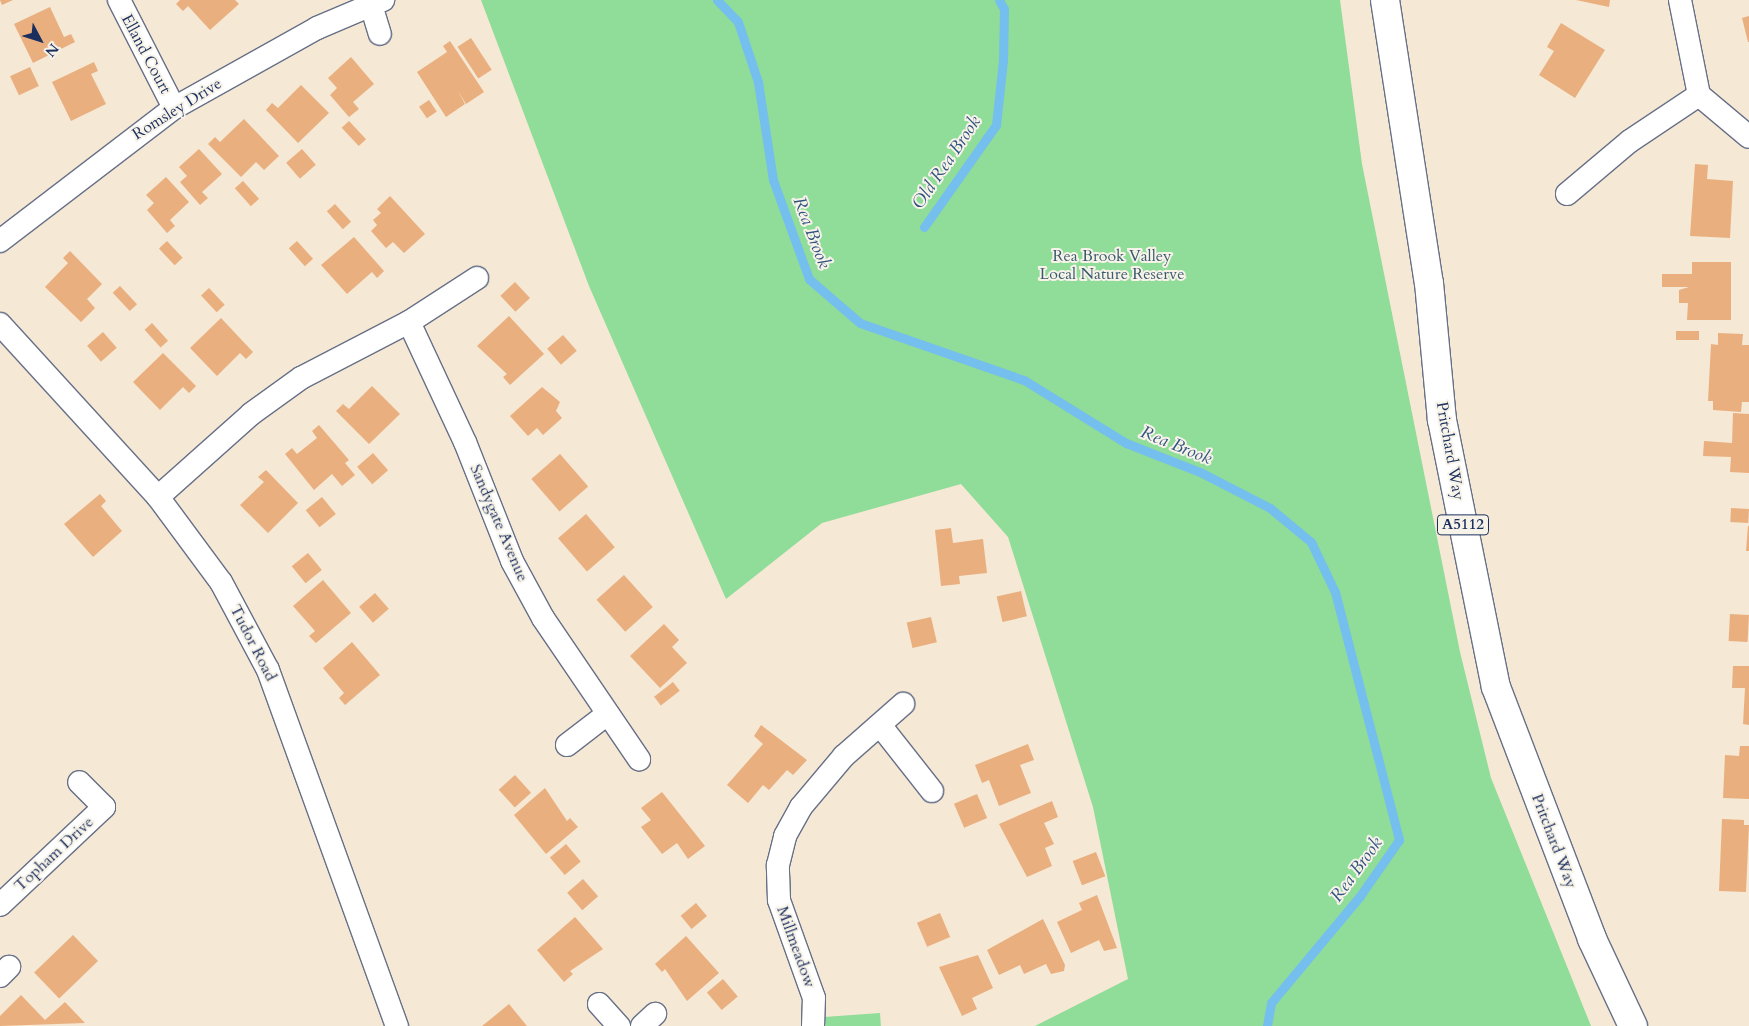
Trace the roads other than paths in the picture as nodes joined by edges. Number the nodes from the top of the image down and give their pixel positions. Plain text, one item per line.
1 (118, 0) edge
2 (1385, 0) edge
3 (1680, 0) edge
4 (377, 2) edge
5 (380, 34) dead end
6 (1699, 94) junction
7 (174, 108) junction
8 (1749, 137) edge
9 (1567, 194) dead end
10 (0, 241) edge
11 (477, 278) dead end
12 (409, 322) junction
13 (0, 324) edge
14 (158, 497) junction
15 (904, 704) dead end
16 (606, 715) junction
17 (880, 725) junction
18 (567, 745) dead end
19 (639, 759) dead end
20 (79, 782) dead end
21 (932, 791) dead end
22 (0, 905) edge
23 (599, 1004) dead end
24 (398, 1026) edge
25 (618, 1026) edge
26 (813, 1026) edge
27 (1633, 1026) edge

1 - 7 street, Elland Court
2 - 27 main road, Pritchard Way / A5112
3 - 6 street
4 - 5 street, Romsley Drive
4 - 7 street, Romsley Drive
6 - 8 street
6 - 9 street
7 - 10 street, Romsley Drive
11 - 12 street
12 - 14 street
12 - 16 street, Sandygate Avenue
13 - 14 street, Tudor Road
14 - 24 street, Tudor Road
15 - 17 street, Millmeadow
16 - 18 street
16 - 19 street, Sandygate Avenue
17 - 21 street
17 - 26 street, Millmeadow
20 - 22 street, Topham Drive
23 - 25 street

